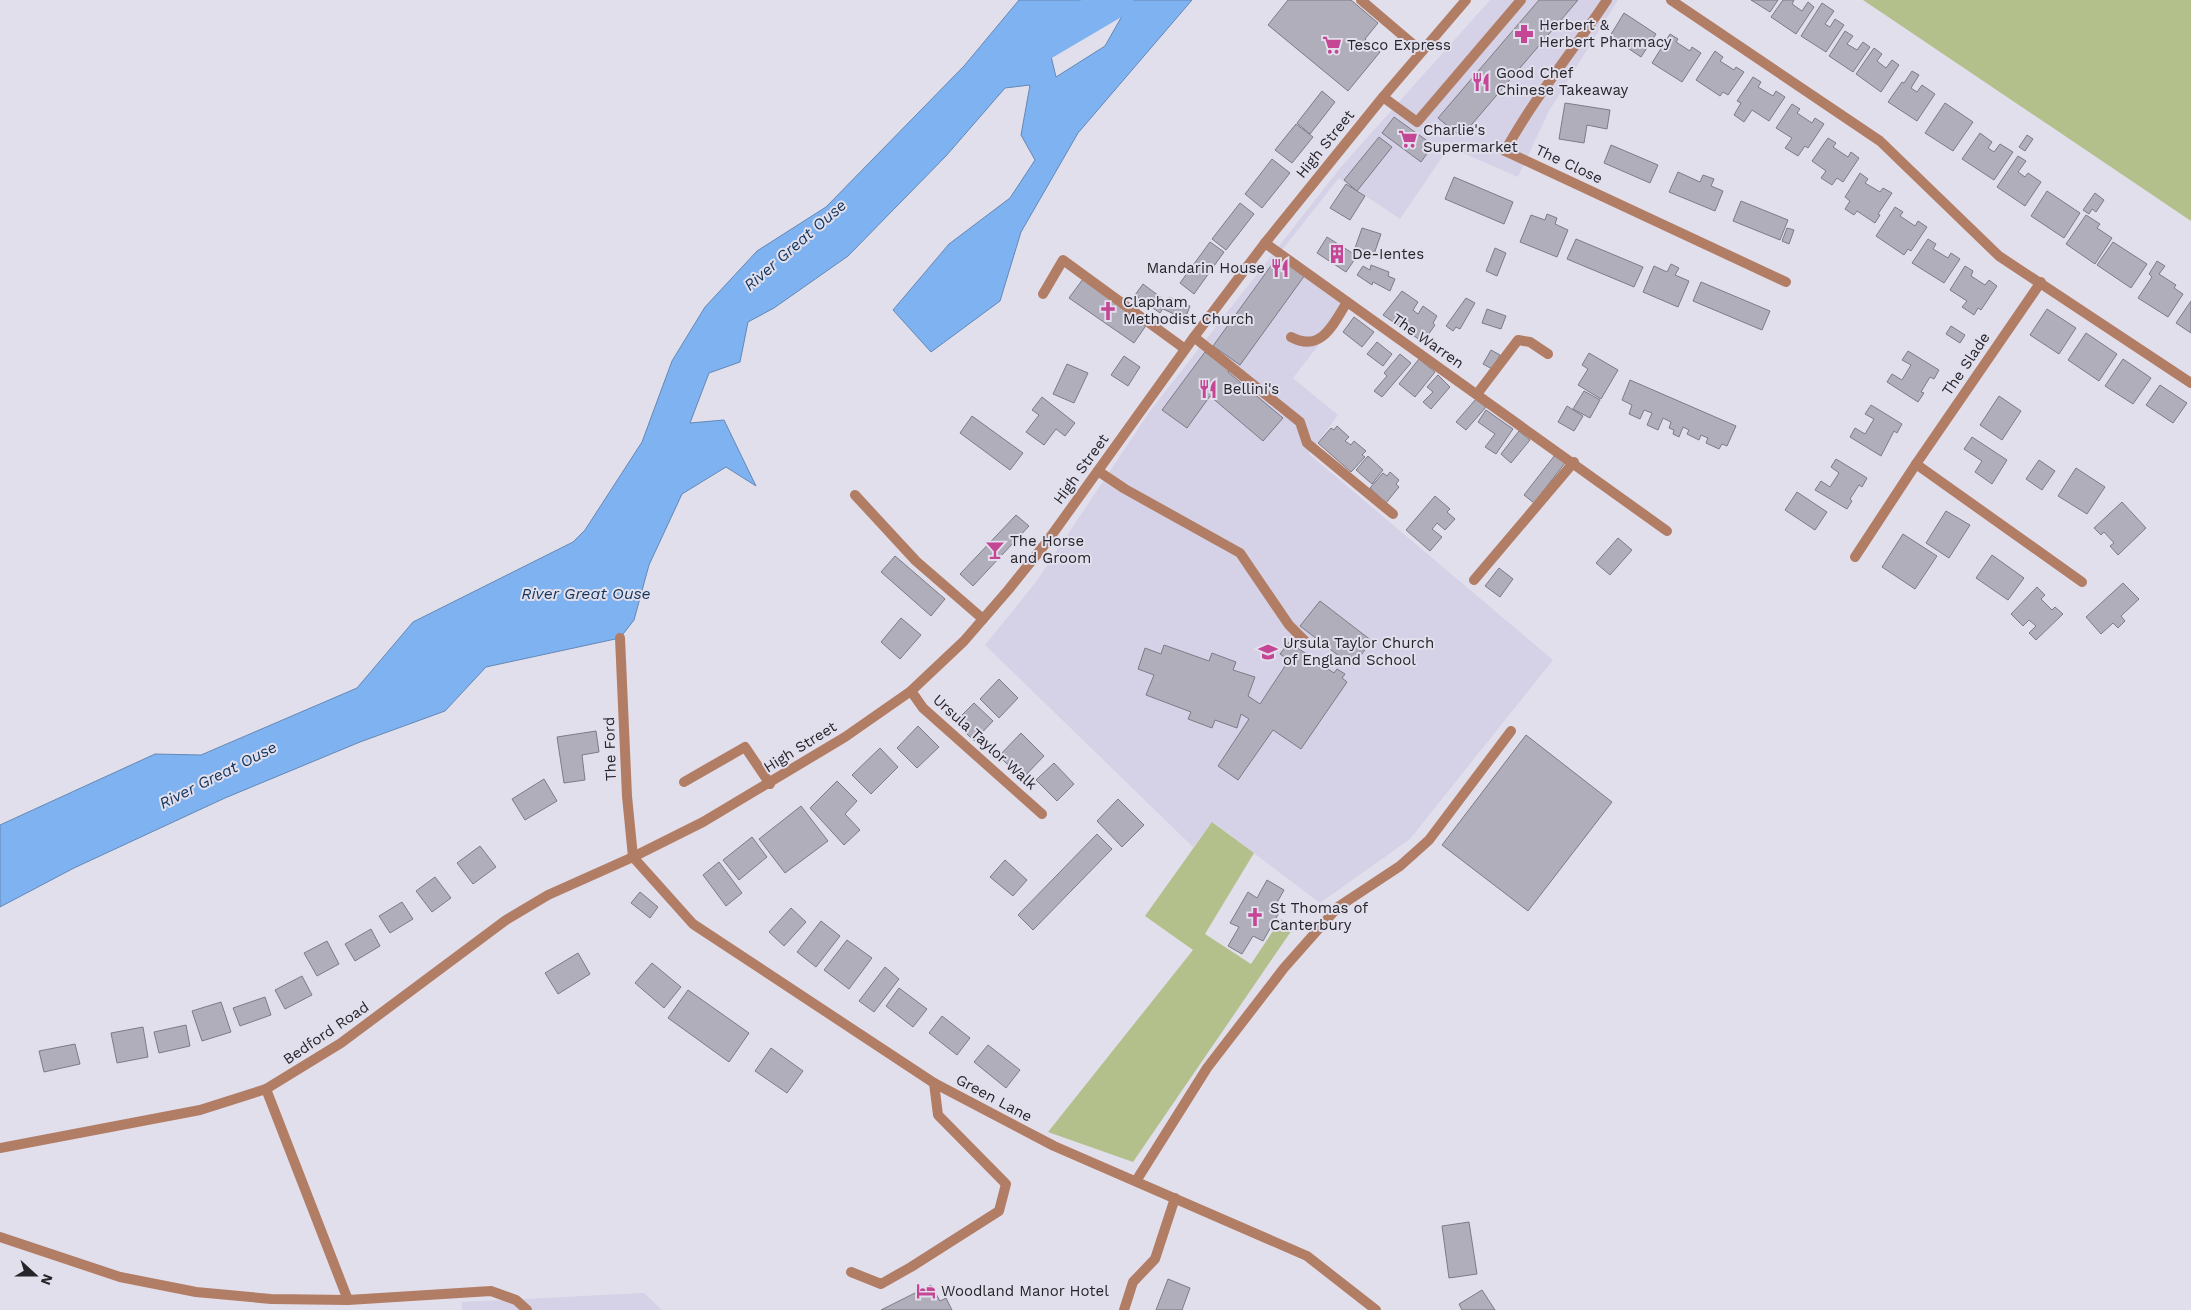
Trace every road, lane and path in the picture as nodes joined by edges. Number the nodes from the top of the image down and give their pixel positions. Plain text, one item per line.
1 (1361, 0) edge
2 (1466, 0) edge
3 (1521, 0) edge
4 (1607, 0) edge
5 (1671, 0) edge
6 (1421, 52) junction
7 (1383, 97) junction
8 (1265, 243) junction
9 (1786, 282) dead end
10 (2041, 282) junction
11 (1042, 294) dead end
12 (1347, 302) junction
13 (1194, 337) junction
14 (1291, 337) dead end
15 (1185, 349) junction
16 (1548, 354) dead end
17 (2191, 382) edge
18 (1477, 394) junction
19 (1574, 462) junction
20 (1916, 464) junction
21 (1098, 471) junction
22 (855, 495) dead end
23 (1393, 514) dead end
24 (1667, 531) dead end
25 (1855, 557) dead end
26 (1474, 580) dead end
27 (2082, 582) dead end
28 (983, 619) junction
29 (620, 638) dead end
30 (1307, 643) dead end
31 (911, 691) junction
32 (1511, 731) dead end
33 (684, 782) dead end
34 (770, 784) junction
35 (1042, 814) dead end
36 (633, 857) junction
37 (934, 1083) junction
38 (266, 1089) junction
39 (0, 1148) edge
40 (1136, 1181) junction
41 (1175, 1198) junction
42 (0, 1237) edge
43 (851, 1272) dead end
44 (348, 1300) junction
45 (527, 1310) edge
46 (1124, 1310) edge
47 (1376, 1310) edge

1 - 6 street
2 - 6 street, High Street
3 - 7 street
4 - 9 street, The Close
5 - 10 street
6 - 7 street, High Street
7 - 8 street, High Street
8 - 12 street, The Warren
8 - 13 street, High Street
10 - 17 street
10 - 20 street, The Slade
11 - 15 street
12 - 14 street
12 - 18 street, The Warren
13 - 15 street, High Street
13 - 23 street
15 - 21 street, High Street
16 - 18 street
18 - 19 street, The Warren
19 - 24 street, The Warren
19 - 26 street
20 - 25 street, The Slade
20 - 27 street
21 - 28 street, High Street
21 - 30 street
22 - 28 street
28 - 31 street, High Street
29 - 36 street, The Ford
31 - 34 street, High Street
31 - 35 street, Ursula Taylor Walk
32 - 40 street
33 - 34 street
34 - 36 street, High Street
36 - 37 street, Green Lane
36 - 38 street, Bedford Road
37 - 40 street, Green Lane
37 - 43 street
38 - 39 street, Bedford Road
38 - 44 street
40 - 41 street, Green Lane
41 - 46 street
41 - 47 street, Green Lane
42 - 44 street
44 - 45 street

